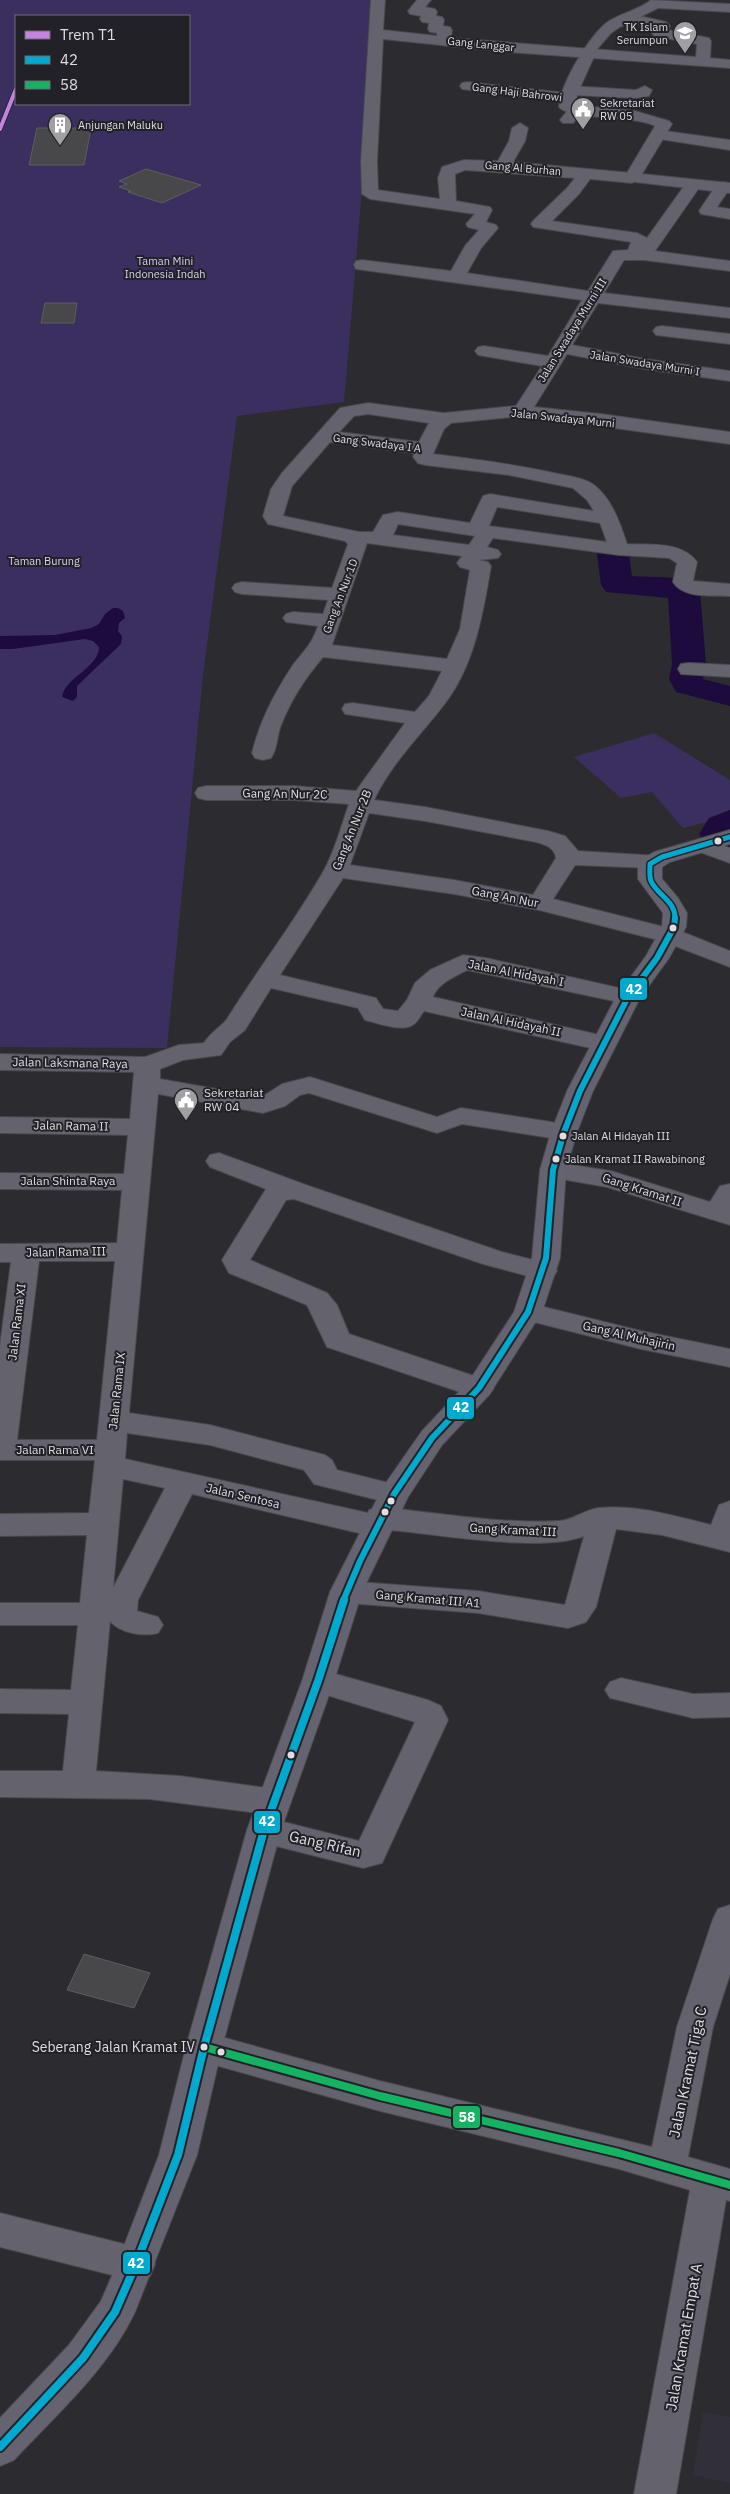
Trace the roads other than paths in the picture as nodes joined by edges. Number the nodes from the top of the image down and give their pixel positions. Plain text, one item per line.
1 (378, 0) edge
2 (424, 0) edge
3 (657, 2) edge
4 (730, 8) edge
5 (626, 18) junction
6 (376, 34) junction
7 (443, 40) junction
8 (507, 48) junction
9 (587, 52) junction
10 (703, 62) junction
11 (497, 64) dead end
12 (730, 64) edge
13 (467, 86) dead end
14 (645, 90) dead end
15 (570, 97) junction
16 (520, 128) dead end
17 (658, 136) junction
18 (730, 145) edge
19 (450, 152) dead end
20 (506, 167) junction
21 (585, 174) junction
22 (632, 178) junction
23 (693, 184) junction
24 (726, 188) edge
25 (448, 204) junction
26 (730, 214) edge
27 (635, 255) junction
28 (362, 265) dead end
29 (730, 266) edge
30 (456, 277) junction
31 (595, 295) junction
32 (730, 313) edge
33 (662, 331) dead end
34 (730, 339) edge
35 (505, 342) dead end
36 (484, 351) dead end
37 (558, 354) junction
38 (730, 376) edge
39 (522, 412) junction
40 (446, 418) junction
41 (327, 436) junction
42 (730, 438) edge
43 (427, 449) junction
44 (609, 519) junction
45 (482, 531) junction
46 (352, 536) junction
47 (382, 538) junction
48 (613, 549) junction
49 (483, 552) junction
50 (242, 588) dead end
51 (730, 590) edge
52 (340, 596) junction
53 (294, 618) dead end
54 (330, 621) junction
55 (319, 650) junction
56 (454, 666) junction
57 (689, 669) dead end
58 (730, 671) edge
59 (353, 710) dead end
60 (421, 719) junction
61 (263, 753) dead end
62 (206, 793) dead end
63 (362, 802) junction
64 (722, 844) edge
65 (568, 858) junction
66 (652, 861) junction
67 (336, 870) junction
68 (539, 903) junction
69 (671, 936) junction
70 (730, 960) edge
71 (265, 978) junction
72 (628, 997) junction
73 (419, 1001) junction
74 (604, 1043) junction
75 (0, 1062) edge
76 (145, 1071) junction
77 (0, 1125) edge
78 (142, 1127) junction
79 (564, 1132) junction
80 (219, 1161) dead end
81 (553, 1170) junction
82 (0, 1181) edge
83 (136, 1182) junction
84 (296, 1191) junction
85 (725, 1207) edge
86 (131, 1252) junction
87 (13, 1253) edge
88 (543, 1271) junction
89 (10, 1310) edge
90 (528, 1312) junction
91 (730, 1358) edge
92 (5, 1379) edge
93 (479, 1388) junction
94 (111, 1445) junction
95 (1, 1450) edge
96 (183, 1482) junction
97 (384, 1513) junction
98 (604, 1518) junction
99 (103, 1524) junction
100 (0, 1525) edge
101 (727, 1530) edge
102 (346, 1592) junction
103 (0, 1614) edge
104 (94, 1614) junction
105 (147, 1625) dead end
106 (318, 1681) junction
107 (621, 1690) dead end
108 (0, 1701) edge
109 (85, 1702) junction
110 (730, 1705) edge
111 (0, 1784) edge
112 (78, 1784) junction
113 (269, 1816) junction
114 (730, 1920) edge
115 (204, 2047) junction
116 (667, 2167) junction
117 (721, 2182) edge
118 (0, 2230) edge
119 (136, 2264) junction
120 (0, 2447) edge
121 (655, 2494) edge

1 - 6 street
2 - 7 street
3 - 4 street
3 - 5 street
5 - 9 street
5 - 10 street
6 - 7 street, Gang Langgar
6 - 25 street
7 - 8 street, Gang Langgar
8 - 9 street, Gang Langgar
8 - 11 street
9 - 10 street, Gang Langgar
9 - 15 street
10 - 12 street, Gang Langgar
13 - 15 street, Gang Haji Bahrowi
14 - 15 street
15 - 17 street
16 - 20 street
17 - 18 street
17 - 22 street
19 - 20 street
20 - 21 street, Gang Al Burhan
20 - 25 street, Gang Al Burhan
21 - 22 street, Gang Al Burhan
21 - 27 street
22 - 23 street, Gang Al Burhan
23 - 24 street, Gang Al Burhan
23 - 27 street, Jalan Swadaya Murni III
24 - 26 street
25 - 30 street
27 - 29 street
27 - 31 street, Jalan Swadaya Murni III
28 - 30 street
30 - 31 street
31 - 32 street
31 - 37 street, Jalan Swadaya Murni III
33 - 34 street
35 - 37 street, Jalan Swadaya Murni I
36 - 37 street
37 - 38 street, Jalan Swadaya Murni I
37 - 39 street, Jalan Swadaya Murni III
39 - 40 street, Jalan Swadaya Murni
39 - 42 street, Jalan Swadaya Murni
40 - 41 street, Jalan Swadaya Murni
40 - 43 street
41 - 43 street, Gang Swadaya I A
41 - 46 street, Jalan Swadaya Murni
43 - 44 street
44 - 45 street
44 - 48 street
45 - 47 street
45 - 48 street
45 - 49 street
46 - 47 street
46 - 52 street, Gang An Nur 1D
47 - 49 street
48 - 51 street
49 - 56 street, Gang An Nur 2B
50 - 52 street
52 - 54 street, Gang An Nur 1D
53 - 54 street
54 - 55 street, Gang An Nur 1D
55 - 56 street
55 - 61 street
56 - 60 street, Gang An Nur 2B
57 - 58 street
59 - 60 street
60 - 63 street, Gang An Nur 2B
62 - 63 street, Gang An Nur 2C
63 - 65 street, Gang An Nur 2C
63 - 67 street, Gang An Nur 2B
64 - 66 main road
65 - 66 street
65 - 68 street
66 - 69 main road
67 - 68 street, Gang An Nur
67 - 71 street, Gang An Nur 2B
68 - 69 street, Gang An Nur
69 - 70 street, Gang An Nur
69 - 72 main road
71 - 73 street, Jalan Al Hidayah I
71 - 76 street, Gang An Nur 2B
72 - 73 street, Jalan Al Hidayah I
72 - 74 main road
73 - 74 street, Jalan Al Hidayah II
74 - 79 main road
75 - 76 street, Jalan Laksmana Raya
76 - 78 street, Jalan Rama IX
76 - 79 street
77 - 78 street, Jalan Rama II
78 - 83 street, Jalan Rama IX
79 - 81 main road
80 - 84 street
81 - 85 street, Gang Kramat II
81 - 88 main road
82 - 83 street, Jalan Shinta Raya
83 - 86 street, Jalan Rama IX
84 - 88 street
84 - 93 street
86 - 87 street, Jalan Rama III
86 - 94 street, Jalan Rama IX
87 - 89 street, Jalan Rama XI
88 - 90 main road
89 - 92 street, Jalan Rama XI
90 - 91 street, Gang Al Muhajirin
90 - 93 main road
92 - 95 street, Jalan Rama XI
93 - 97 main road
94 - 95 street, Jalan Rama VI
94 - 96 street, Jalan Sentosa
94 - 97 street
94 - 99 street, Jalan Rama IX
96 - 97 street, Jalan Sentosa
96 - 105 street
97 - 98 street, Gang Kramat III
97 - 102 main road
98 - 101 street, Gang Kramat III
98 - 102 street, Gang Kramat III A1
99 - 100 street
99 - 104 street, Jalan Rama IX
102 - 106 main road
103 - 104 street
104 - 109 street, Jalan Rama IX
106 - 113 main road
106 - 113 street, Gang Rifan
107 - 110 street
108 - 109 street
109 - 112 street, Jalan Rama IX
111 - 112 street
112 - 113 street
113 - 115 main road
114 - 116 street, Jalan Kramat Tiga C
115 - 116 street
115 - 119 main road
116 - 117 street
117 - 121 street, Jalan Kramat Empat A
118 - 119 street
119 - 120 main road

